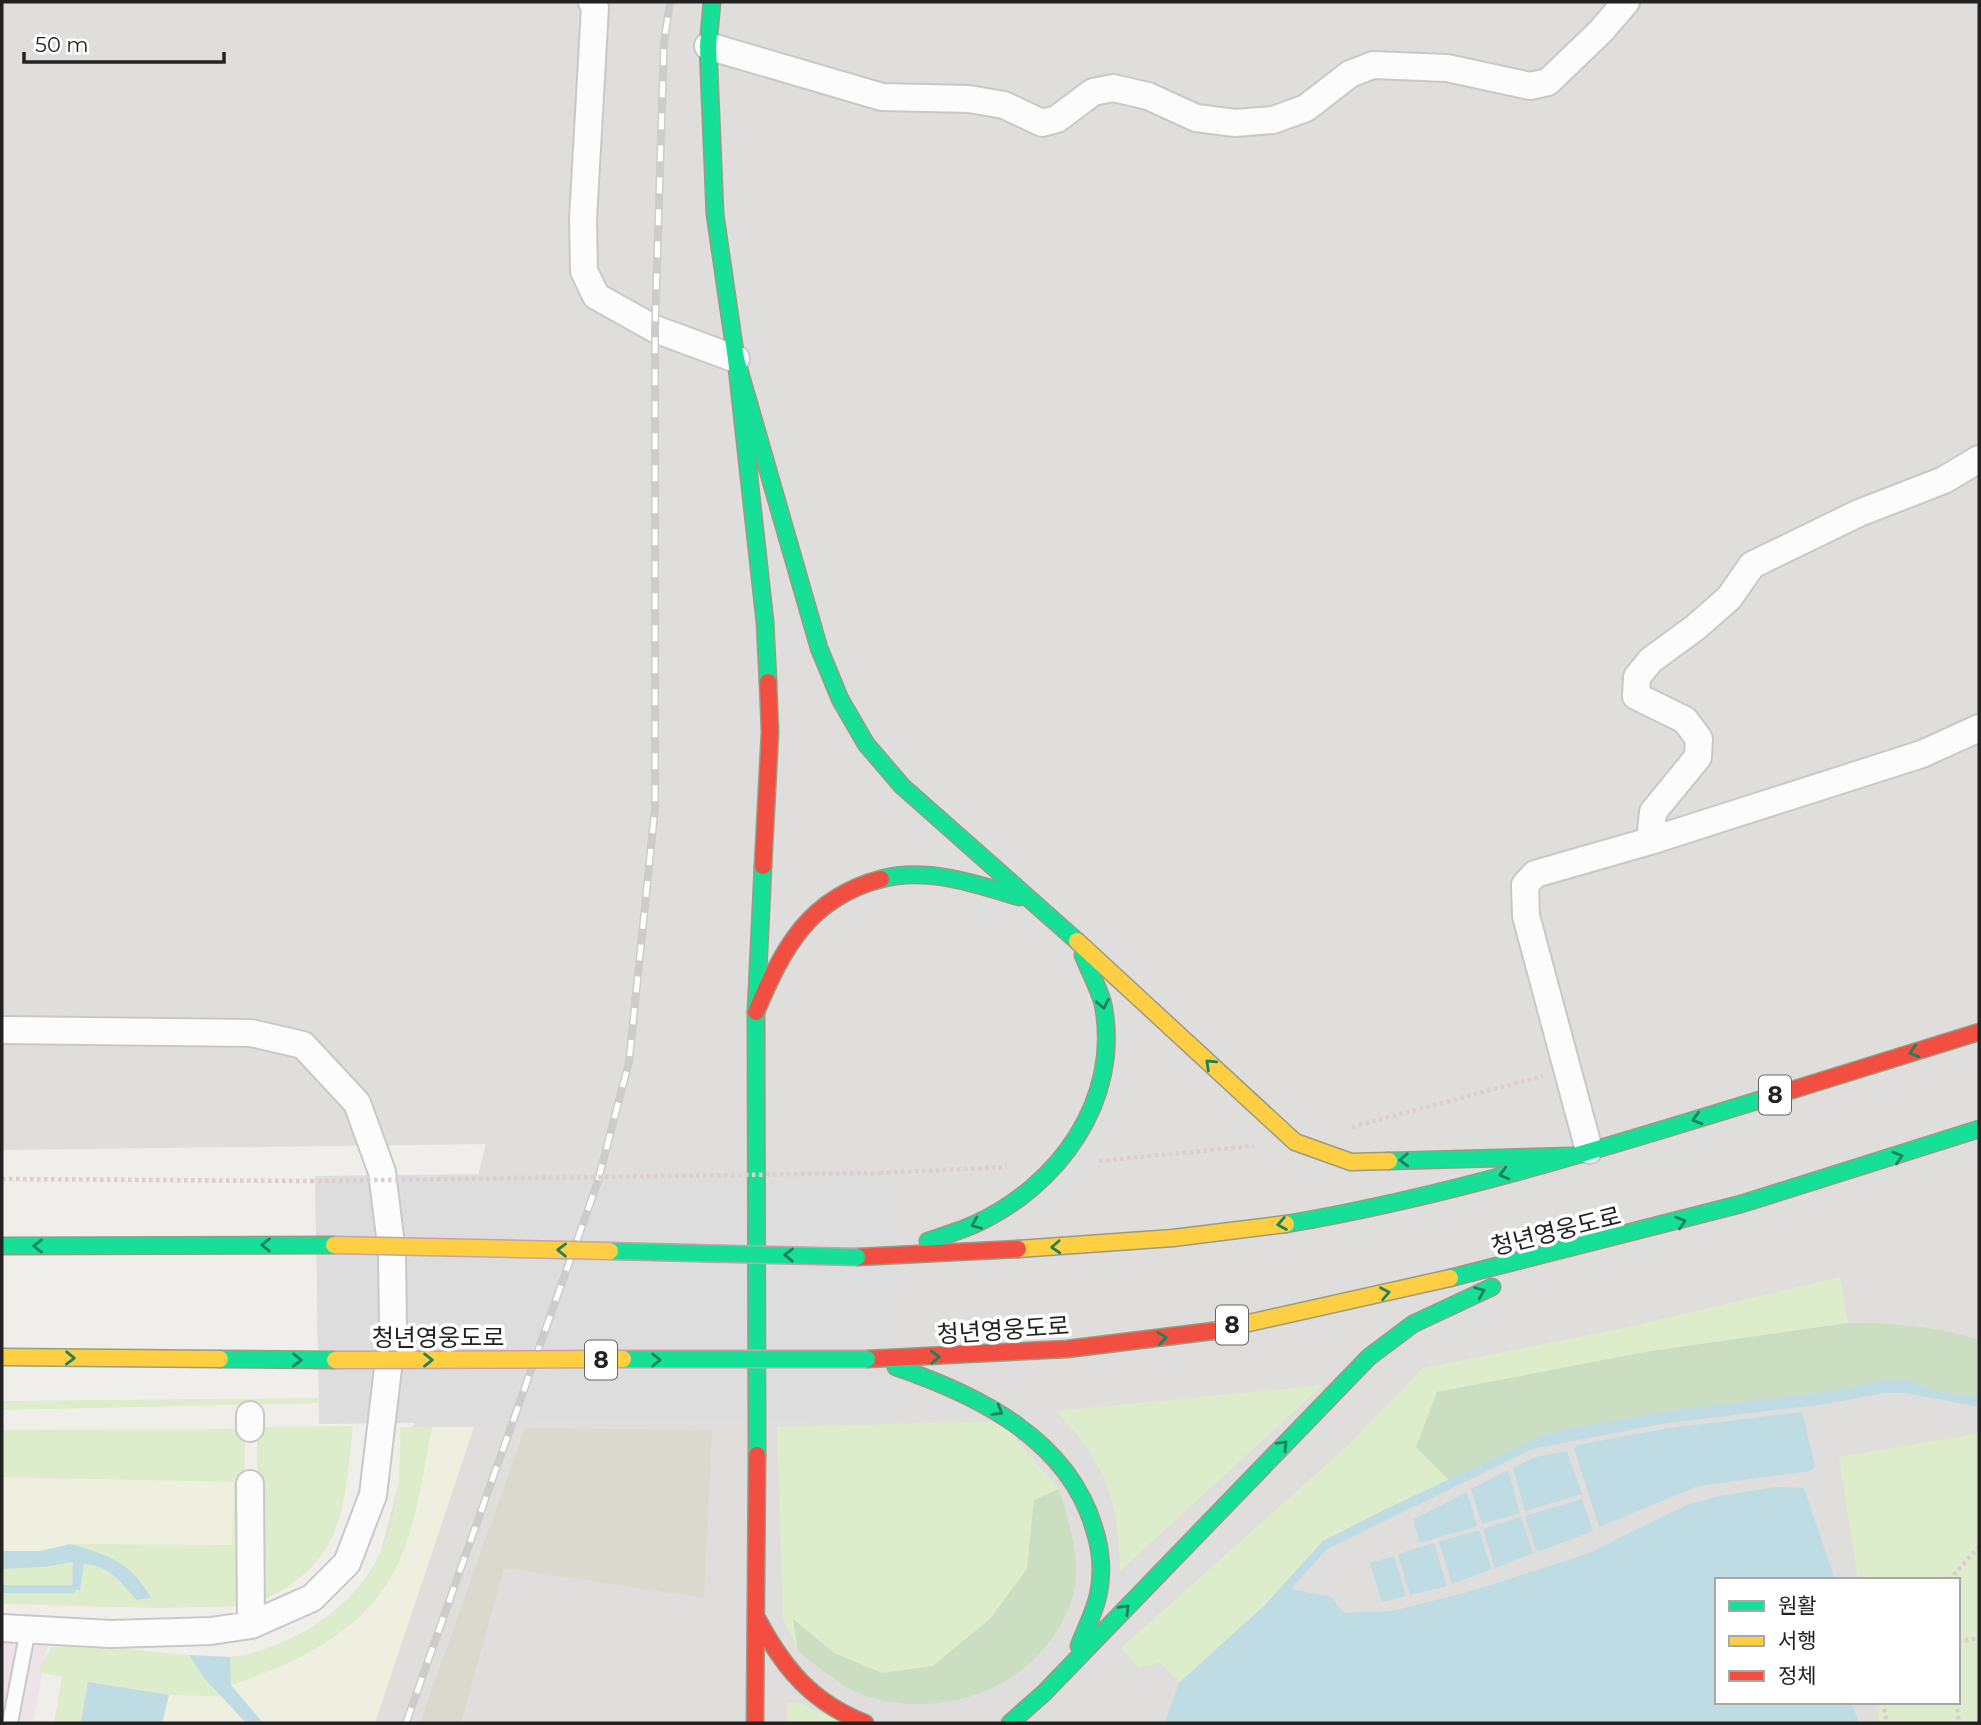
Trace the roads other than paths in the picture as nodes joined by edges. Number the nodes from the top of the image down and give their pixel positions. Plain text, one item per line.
1 (712, 2) edge
2 (1626, 2) edge
3 (596, 4) edge
4 (708, 46) junction
5 (736, 359) junction
6 (1979, 459) edge
7 (1979, 729) edge
8 (1650, 841) junction
9 (1059, 924) junction
10 (756, 1012) junction
11 (2, 1030) edge
12 (1979, 1032) edge
13 (1979, 1129) edge
14 (1580, 1153) junction
15 (2, 1246) edge
16 (1591, 1246) junction
17 (858, 1257) junction
18 (2, 1357) edge
19 (867, 1359) junction
20 (250, 1484) dead end
21 (758, 1620) junction
22 (251, 1625) junction
23 (2, 1628) edge
24 (28, 1629) junction
25 (1044, 1693) junction
26 (10, 1723) edge
27 (755, 1723) edge
28 (865, 1723) edge
29 (991, 1723) edge
30 (1010, 1723) edge

1 - 4 main road
2 - 4 street
3 - 5 street
4 - 5 main road
5 - 9 main road
5 - 10 main road
6 - 8 street
7 - 8 street
8 - 14 street
9 - 10 main road
14 -> 9 main road
9 -> 17 main road
10 - 21 main road
11 - 22 street
12 -> 14 main road, 8
16 -> 13 main road, 청년영웅도로 / 8
14 -> 17 main road, 8
17 -> 15 main road, 8, bridge
19 -> 16 main road, 청년영웅도로 / 8
25 -> 16 main road
18 -> 19 main road, 청년영웅도로 / 8, bridge
19 -> 25 main road
20 - 22 street
21 - 27 main road
21 - 28 main road
22 - 24 street
23 - 24 street
24 - 26 lane
25 - 29 main road
25 - 30 main road

